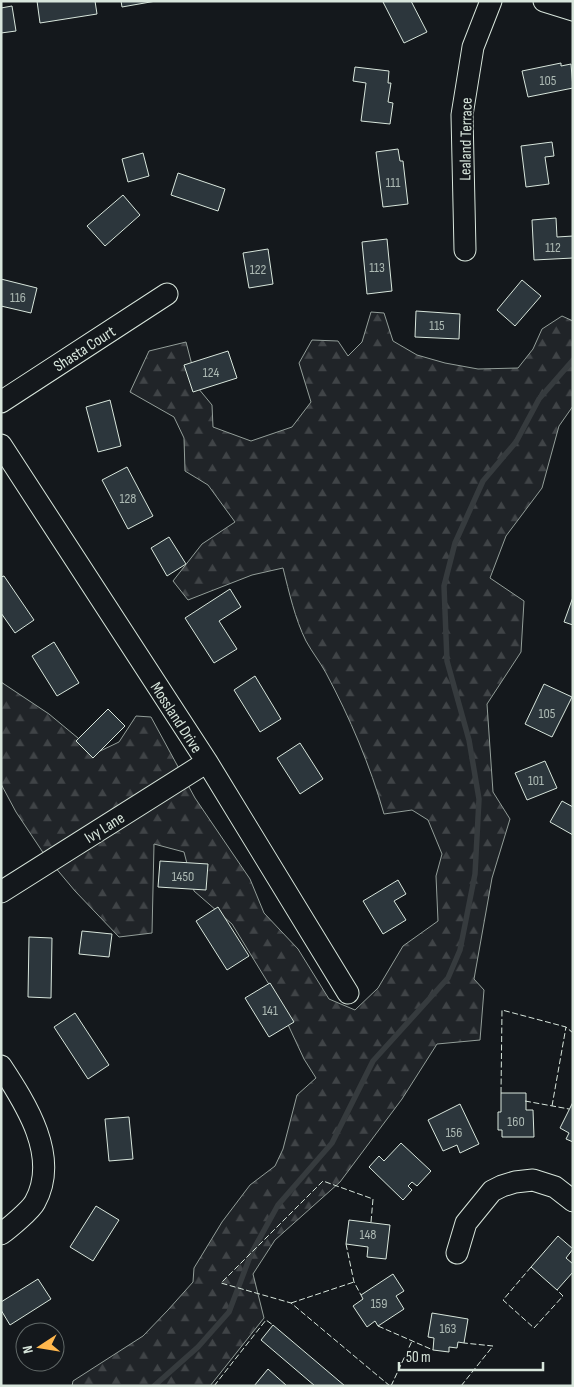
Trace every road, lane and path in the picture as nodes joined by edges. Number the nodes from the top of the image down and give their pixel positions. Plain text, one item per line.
1 (491, 1) edge
2 (544, 1) edge
3 (573, 10) edge
4 (465, 250) dead end
5 (167, 294) dead end
6 (1, 402) edge
7 (1, 445) edge
8 (207, 762) junction
9 (1, 892) edge
10 (348, 992) dead end
11 (1, 1066) edge
12 (573, 1201) edge
13 (1, 1234) edge
14 (458, 1253) dead end

1 - 4 street, Lealand Terrace
2 - 3 street
5 - 6 street, Shasta Court
7 - 8 street, Mossland Drive
8 - 9 street, Ivy Lane
8 - 10 street, Mossland Drive
11 - 13 street
12 - 14 street

